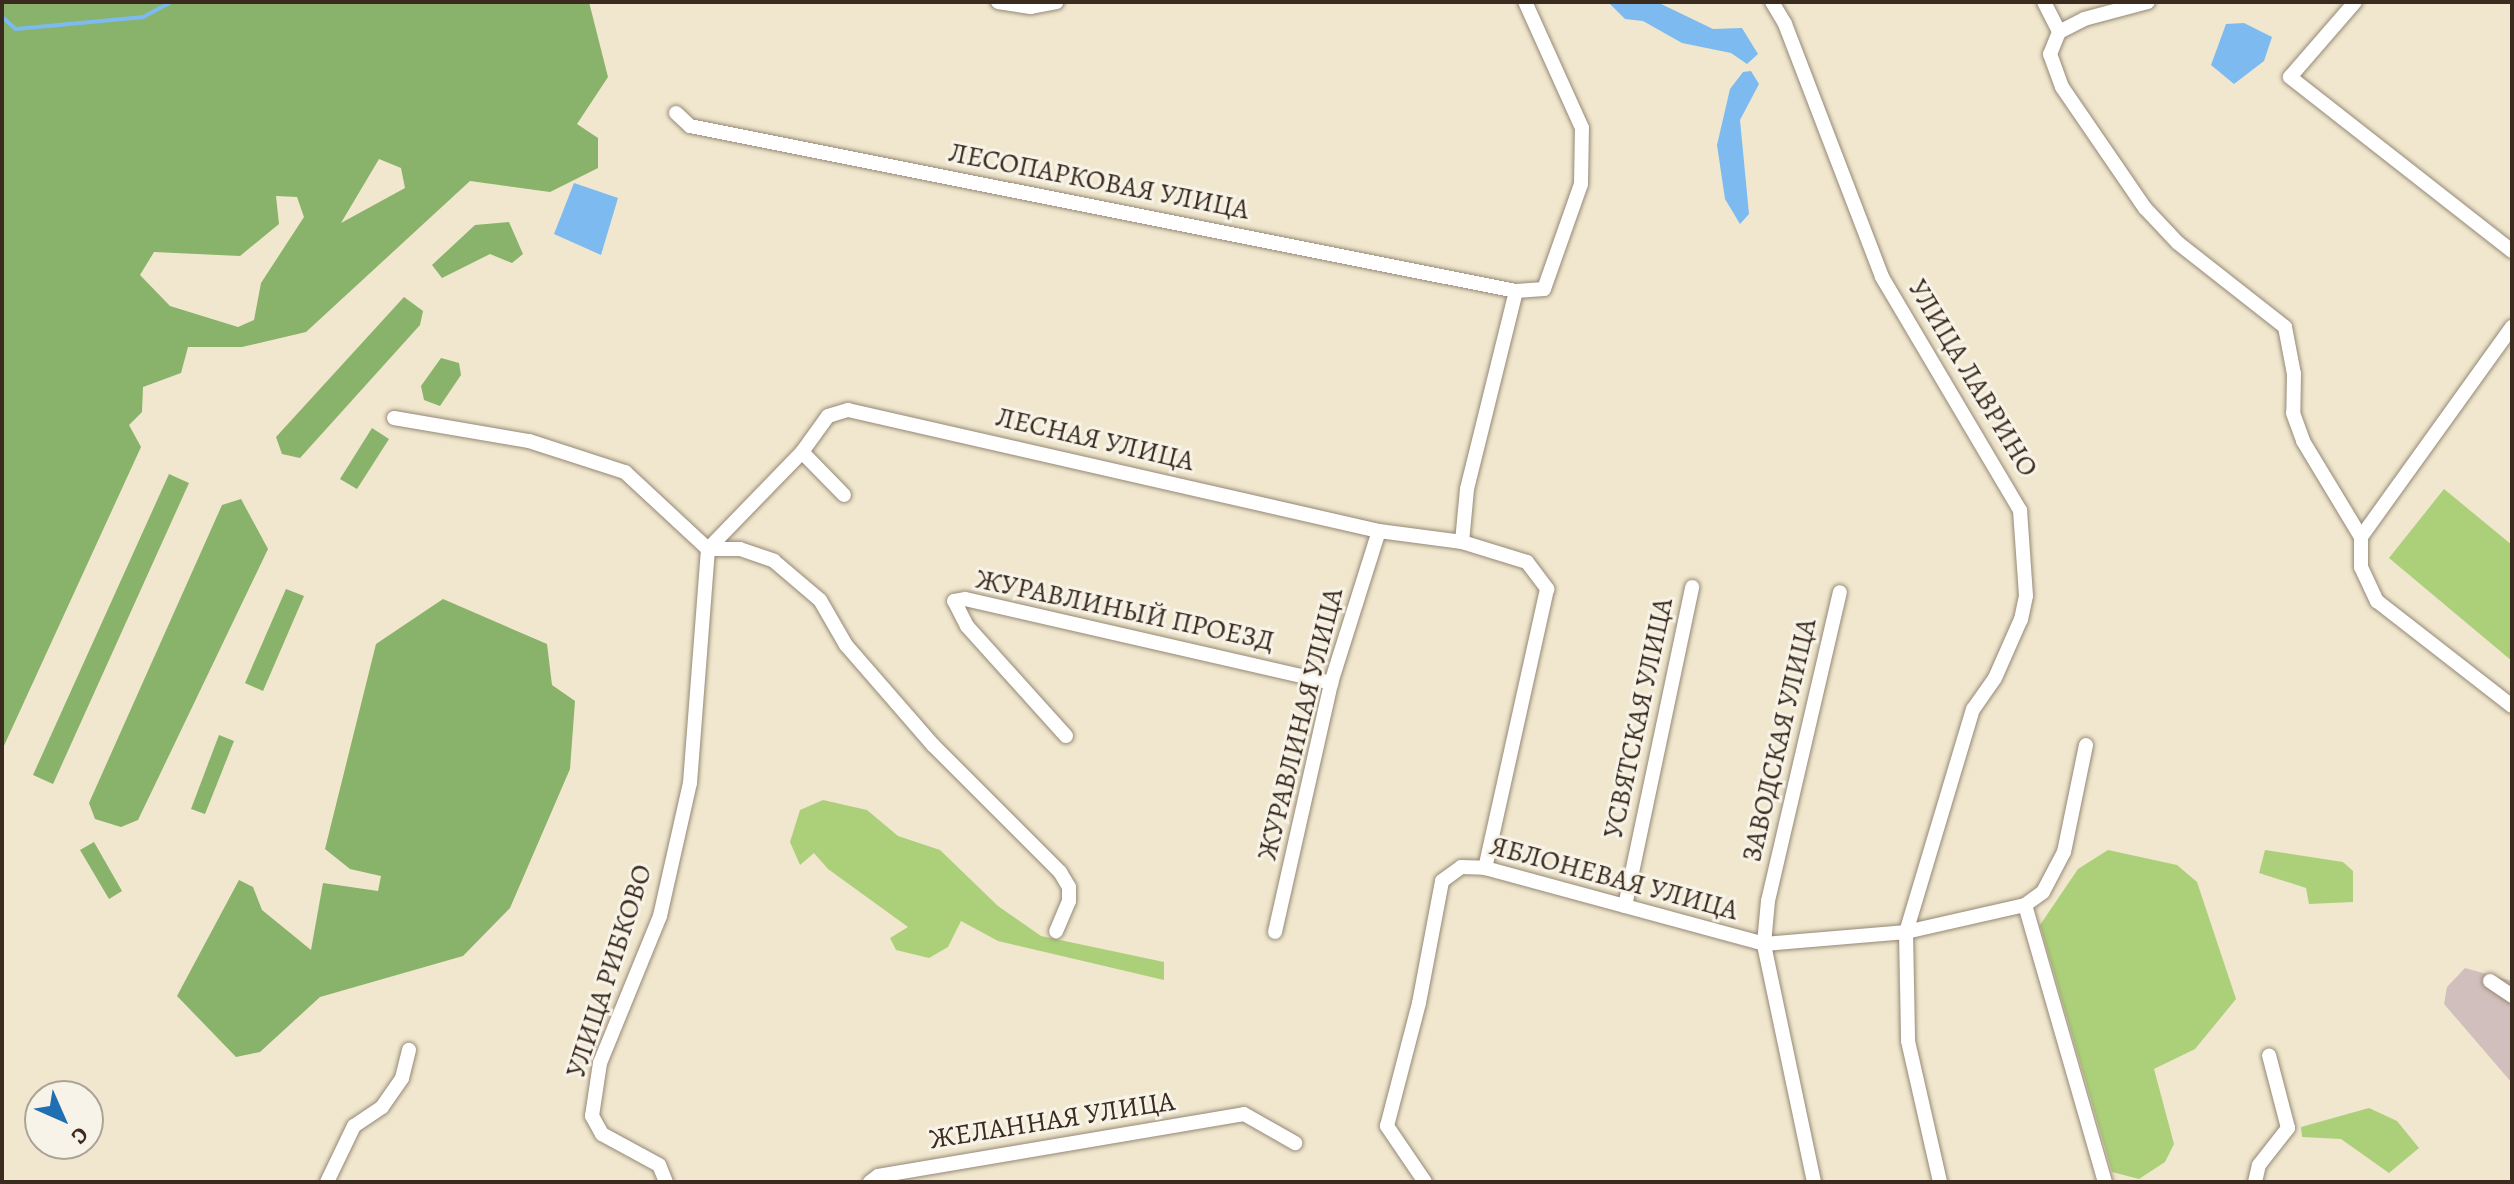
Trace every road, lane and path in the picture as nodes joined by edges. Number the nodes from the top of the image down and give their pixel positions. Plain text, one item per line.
1 (998, 2) edge
2 (1057, 2) edge
3 (1525, 2) edge
4 (1772, 2) edge
5 (2044, 2) edge
6 (2148, 2) edge
7 (2355, 2) edge
8 (2059, 32) junction
9 (676, 113) dead end
10 (2512, 251) edge
11 (1516, 291) junction
12 (2512, 327) edge
13 (394, 418) dead end
14 (802, 452) junction
15 (844, 495) dead end
16 (1379, 531) junction
17 (2360, 535) junction
18 (1462, 542) junction
19 (708, 549) junction
20 (1692, 587) dead end
21 (1840, 592) dead end
22 (1331, 683) junction
23 (2512, 706) edge
24 (1066, 736) dead end
25 (2086, 745) dead end
26 (1485, 868) junction
27 (2025, 905) junction
28 (1625, 906) junction
29 (1056, 931) dead end
30 (1275, 932) dead end
31 (1906, 932) junction
32 (1764, 944) junction
33 (2490, 981) dead end
34 (2512, 996) edge
35 (409, 1050) dead end
36 (2269, 1055) dead end
37 (1295, 1143) dead end
38 (327, 1182) edge
39 (666, 1182) edge
40 (870, 1182) edge
41 (1425, 1182) edge
42 (1814, 1182) edge
43 (1940, 1182) edge
44 (2105, 1182) edge
45 (2255, 1182) edge

1 - 2 street
3 - 11 street
4 - 31 street, УЛИЦА ЛАВРИНО
5 - 8 street
6 - 8 street
7 - 10 street
8 - 17 street
9 - 11 street, ЛЕСОПАРКОВАЯ УЛИЦА
11 - 18 street
12 - 17 street
13 - 19 street
14 - 15 street
14 - 16 street, ЛЕСНАЯ УЛИЦА
14 - 19 street, ЛЕСНАЯ УЛИЦА
16 - 18 street, ЛЕСНАЯ УЛИЦА
16 - 22 street, ЖУРАВЛИНАЯ УЛИЦА
17 - 23 street
18 - 26 street, ЛЕСНАЯ УЛИЦА
19 - 29 street
19 - 39 street, УЛИЦА РИБКОВО
20 - 28 street, УСВЯТСКАЯ УЛИЦА
21 - 32 street, ЗАВОДСКАЯ УЛИЦА
22 - 24 street, ЖУРАВЛИНЫЙ ПРОЕЗД
22 - 30 street, ЖУРАВЛИНАЯ УЛИЦА
25 - 27 street
26 - 28 street, ЯБЛОНЕВАЯ УЛИЦА
26 - 41 street, ЯБЛОНЕВАЯ УЛИЦА
27 - 31 street, ЯБЛОНЕВАЯ УЛИЦА
27 - 44 street
28 - 32 street, ЯБЛОНЕВАЯ УЛИЦА
31 - 32 street, ЯБЛОНЕВАЯ УЛИЦА
31 - 43 street, УЛИЦА ЛАВРИНО
32 - 42 street, ЗАВОДСКАЯ УЛИЦА
33 - 34 street
35 - 38 street
36 - 45 street
37 - 40 street, ЖЕЛАННАЯ УЛИЦА

